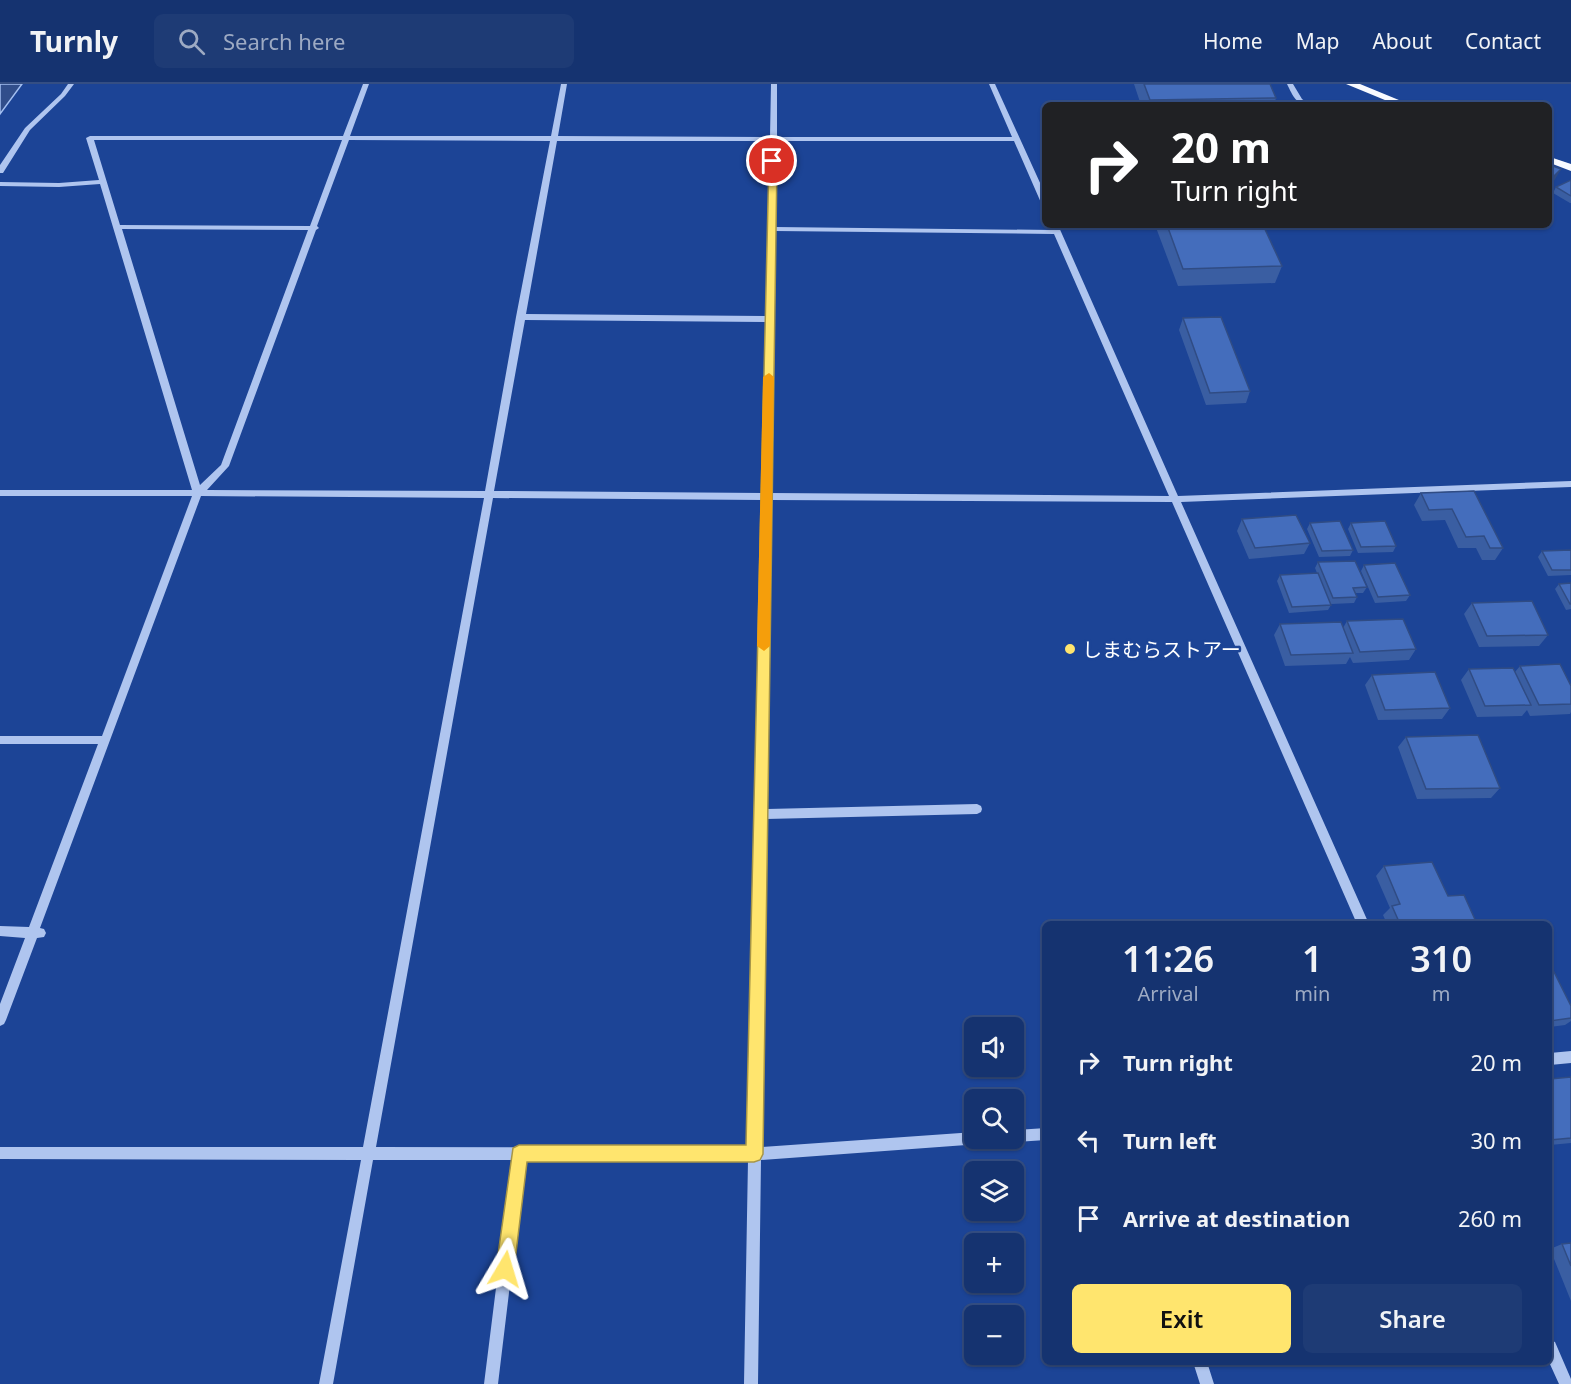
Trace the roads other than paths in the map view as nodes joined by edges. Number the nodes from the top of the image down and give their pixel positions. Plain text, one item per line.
1 (71, 84) edge
2 (366, 84) edge
3 (564, 84) edge
4 (774, 84) edge
5 (992, 84) edge
6 (1290, 84) edge
7 (1351, 84) edge
8 (1302, 102) edge
9 (1398, 102) edge
10 (345, 137) junction
11 (553, 137) junction
12 (773, 138) junction
13 (1016, 139) junction
14 (1552, 161) edge
15 (1571, 168) edge
16 (0, 171) edge
17 (104, 182) junction
18 (1035, 182) junction
19 (1042, 182) edge
20 (0, 184) edge
21 (1042, 197) edge
22 (119, 227) junction
23 (315, 228) junction
24 (771, 229) junction
25 (1056, 229) edge
26 (520, 317) junction
27 (770, 319) junction
28 (1571, 484) edge
29 (198, 493) junction
30 (0, 494) edge
31 (766, 495) junction
32 (488, 496) junction
33 (1176, 499) junction
34 (0, 740) edge
35 (105, 740) junction
36 (978, 809) dead end
37 (761, 814) junction
38 (1362, 921) edge
39 (0, 931) edge
40 (37, 932) junction
41 (0, 1020) edge
42 (1571, 1057) edge
43 (1552, 1059) edge
44 (1042, 1134) edge
45 (1024, 1135) edge
46 (964, 1139) edge
47 (0, 1153) edge
48 (369, 1153) junction
49 (519, 1154) junction
50 (754, 1154) junction
51 (1552, 1352) edge
52 (1201, 1365) edge
53 (326, 1384) edge
54 (491, 1384) edge
55 (751, 1384) edge
56 (1207, 1384) edge
57 (1566, 1384) edge

1 - 16 street
2 - 10 street
3 - 11 street
4 - 12 street
5 - 13 street
6 - 8 street
7 - 9 main road
10 - 11 street
10 - 17 street
10 - 23 street
11 - 12 street
11 - 26 street
12 - 13 street
12 - 24 street
13 - 18 street
14 - 15 main road
17 - 20 street
17 - 22 street
18 - 19 street
18 - 21 street
22 - 23 street
22 - 29 street
23 - 29 street
24 - 25 street
24 - 27 street
25 - 33 street
26 - 27 street
26 - 32 street
27 - 31 street
28 - 33 street
29 - 30 street
29 - 32 street
29 - 35 street
31 - 32 street
31 - 33 street
31 - 37 street
32 - 48 street
33 - 38 street
34 - 35 street
35 - 40 street
36 - 37 street
37 - 50 street
39 - 40 street
40 - 41 street
42 - 43 street
44 - 45 street
46 - 50 street
47 - 48 street
48 - 49 street
48 - 53 street
49 - 50 street
49 - 54 street
50 - 55 street
51 - 57 street
52 - 56 street

